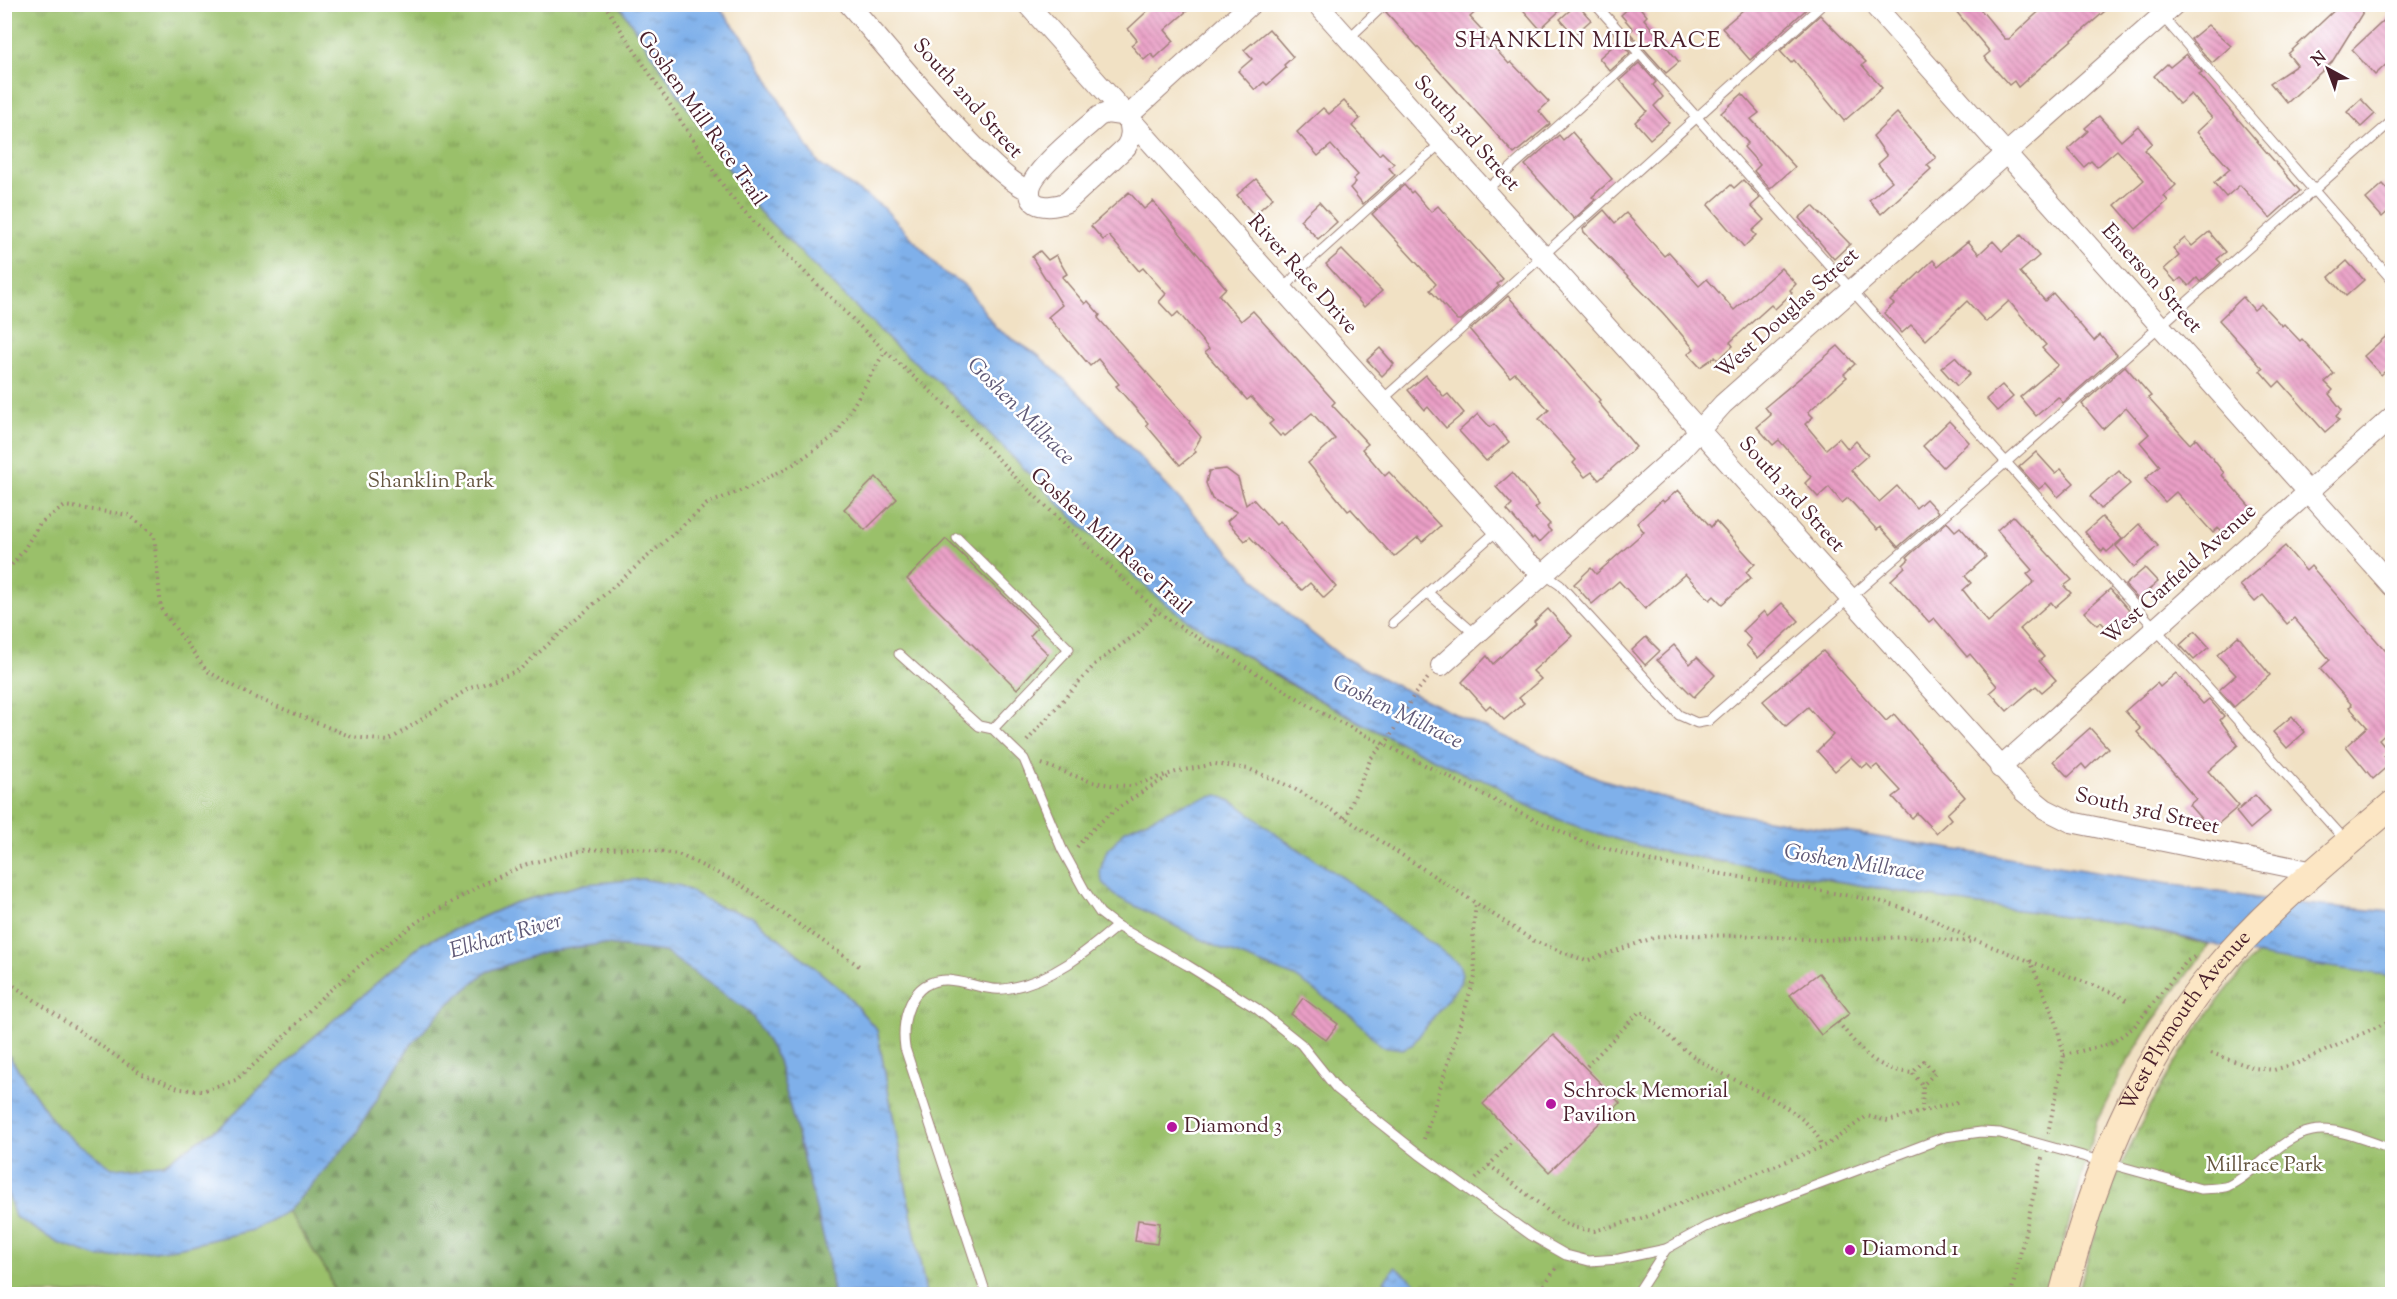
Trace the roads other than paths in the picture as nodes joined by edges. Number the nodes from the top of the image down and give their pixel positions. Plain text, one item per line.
1 (849, 4) edge
2 (1027, 4) edge
3 (1251, 4) edge
4 (1317, 4) edge
5 (1385, 4) edge
6 (1595, 4) edge
7 (1822, 4) edge
8 (1874, 4) edge
9 (2168, 10) edge
10 (1348, 39) junction
11 (1640, 54) junction
12 (1128, 116) junction
13 (1696, 117) junction
14 (2392, 121) edge
15 (1442, 143) junction
16 (2006, 153) junction
17 (1030, 190) junction
18 (1485, 191) junction
19 (2314, 191) junction
20 (1543, 255) junction
21 (2392, 280) edge
22 (1851, 289) junction
23 (1283, 290) junction
24 (2161, 327) junction
25 (1382, 400) junction
26 (2392, 417) edge
27 (1700, 430) junction
28 (2005, 464) junction
29 (2308, 492) junction
30 (1498, 530) junction
31 (957, 538) dead end
32 (1544, 573) junction
33 (2392, 586) edge
34 (1428, 593) junction
35 (1851, 598) junction
36 (1393, 623) dead end
37 (2156, 629) junction
38 (1476, 635) junction
39 (899, 654) dead end
40 (1441, 666) dead end
41 (993, 729) junction
42 (2000, 768) junction
43 (2392, 805) edge
44 (2348, 843) junction
45 (2314, 872) junction
46 (1117, 926) junction
47 (2392, 1149) edge
48 (2103, 1163) junction
49 (1666, 1249) junction
50 (986, 1294) edge
51 (1637, 1294) edge
52 (2063, 1294) edge

1 - 17 street, South 2nd Street
2 - 12 street, River Race Drive
3 - 12 street
4 - 10 street, South 3rd Street
5 - 10 lane
6 - 11 lane
7 - 13 lane
8 - 16 street, Emerson Street
9 - 16 street, West Douglas Street
9 - 19 lane
10 - 15 street, South 3rd Street
11 - 13 lane
11 - 18 lane
12 - 17 street, South 2nd Street
12 - 17 street, South 2nd Street
12 - 23 street, River Race Drive
13 - 20 lane
13 - 22 lane
14 - 19 lane
15 - 18 street, South 3rd Street
15 - 23 lane
16 - 22 street, West Douglas Street
16 - 24 street, Emerson Street
18 - 20 street, South 3rd Street
19 - 21 lane
19 - 24 lane
20 - 25 lane
20 - 27 street, South 3rd Street
22 - 27 street, West Douglas Street
22 - 28 lane
23 - 25 street, River Race Drive
24 - 28 lane
24 - 29 street, Emerson Street
25 - 30 street, River Race Drive
26 - 29 street, West Garfield Avenue
27 - 32 street, West Douglas Street
27 - 35 street, South 3rd Street
28 - 35 lane
28 - 37 lane
29 - 33 street, Emerson Street
29 - 37 street, West Garfield Avenue
30 - 32 street, River Race Drive
30 - 34 lane
31 - 41 lane
32 - 35 lane
32 - 38 street, West Douglas Street
34 - 36 lane
34 - 38 lane
35 - 42 street, South 3rd Street
37 - 42 street, West Garfield Avenue
37 - 44 lane
38 - 40 street, West Douglas Street
39 - 41 lane
41 - 46 lane
42 - 45 street, South 3rd Street
43 - 44 main road, West Plymouth Avenue
44 - 45 main road, West Plymouth Avenue
45 - 48 main road, West Plymouth Avenue
46 - 49 lane
46 - 50 lane
47 - 48 lane
48 - 49 lane
48 - 52 main road, West Plymouth Avenue
49 - 51 lane

